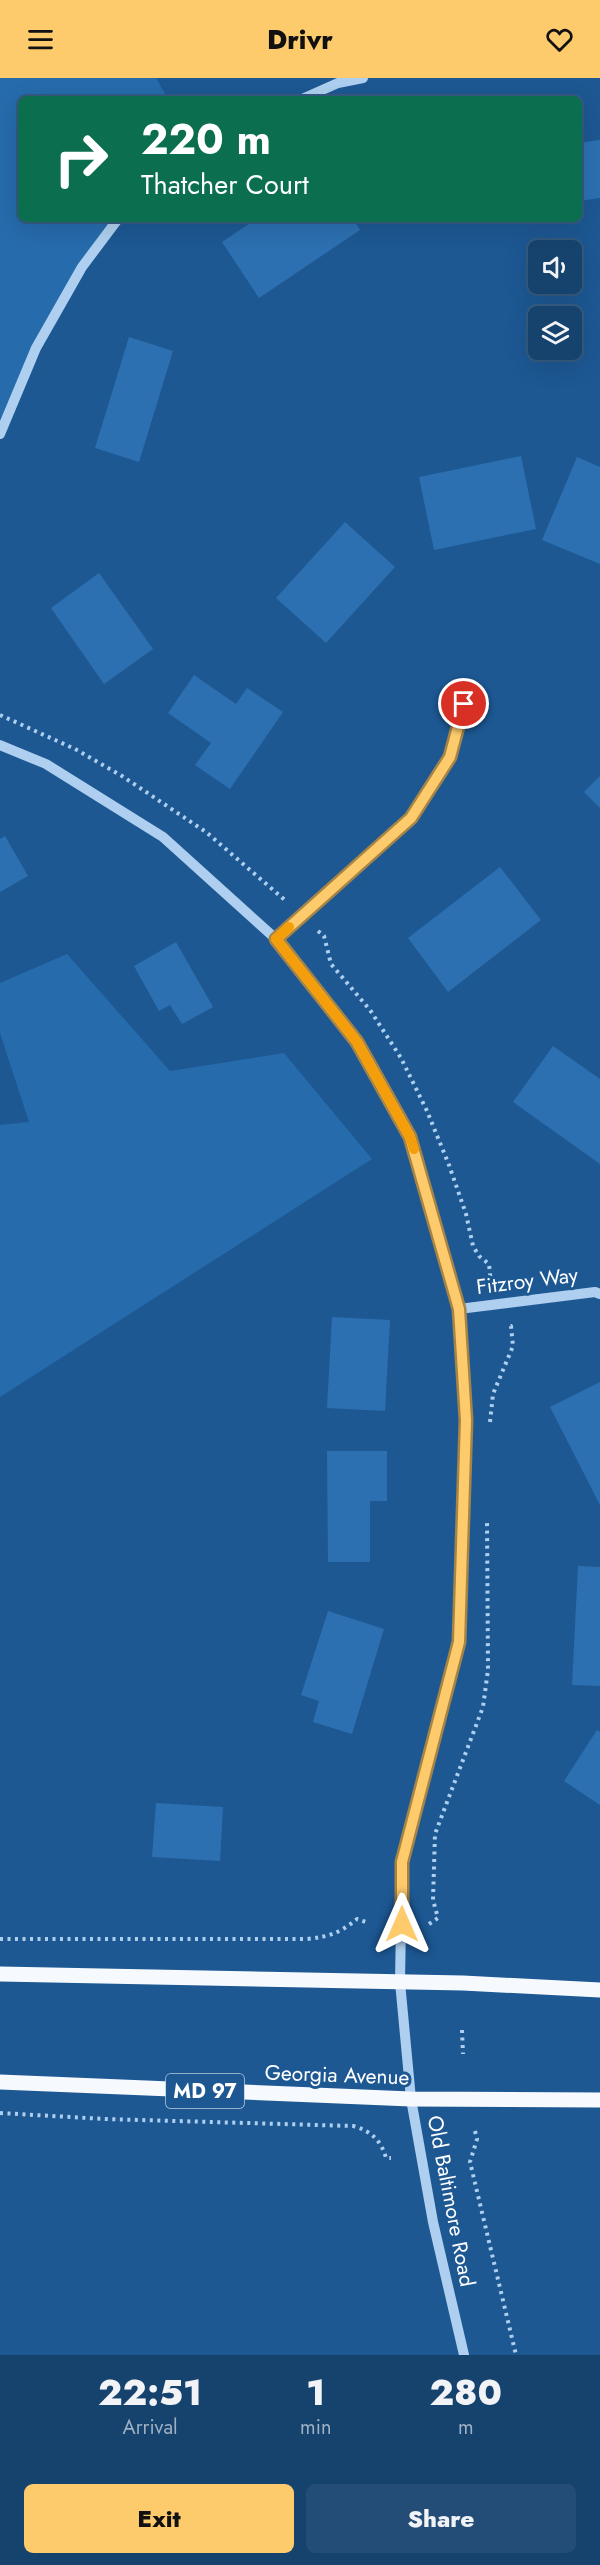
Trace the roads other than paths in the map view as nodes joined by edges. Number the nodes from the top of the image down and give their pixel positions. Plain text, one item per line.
1 (363, 78) edge
2 (309, 96) edge
3 (116, 222) edge
4 (0, 434) edge
5 (464, 704) dead end
6 (0, 745) edge
7 (276, 939) junction
8 (600, 1294) edge
9 (459, 1309) junction
10 (0, 1974) edge
11 (400, 1983) junction
12 (600, 1990) edge
13 (0, 2082) edge
14 (411, 2099) junction
15 (600, 2100) edge
16 (464, 2355) edge

1 - 2 street
3 - 4 street
5 - 7 street
6 - 7 street, Old Baltimore Road
7 - 9 street, Old Baltimore Road
8 - 9 street, Fitzroy Way
9 - 11 street, Old Baltimore Road
10 - 11 main road
11 - 12 main road
11 - 14 street, Old Baltimore Road
13 - 14 main road, Georgia Avenue / MD 97
14 - 15 main road, Georgia Avenue / MD 97
14 - 16 street, Old Baltimore Road

